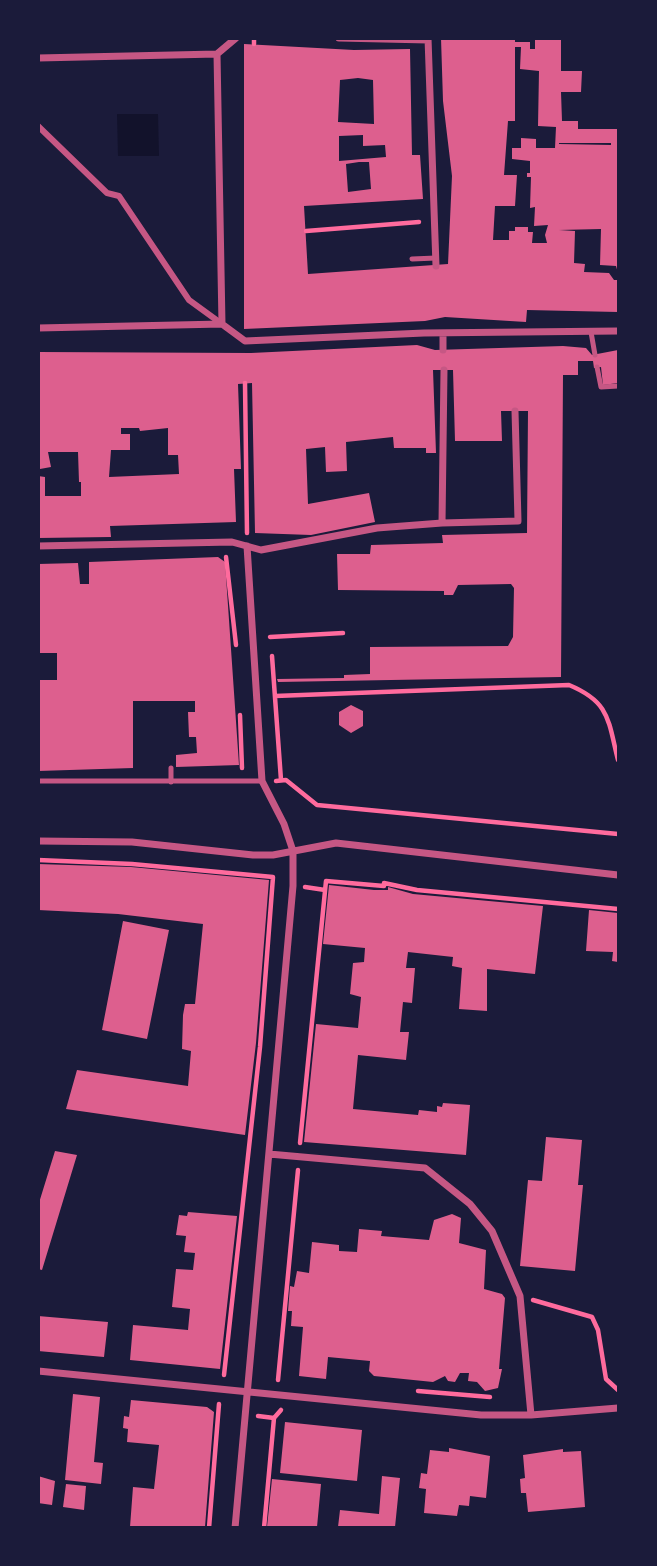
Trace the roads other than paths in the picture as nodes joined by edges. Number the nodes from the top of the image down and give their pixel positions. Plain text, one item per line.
1 (236, 38) edge
2 (339, 38) edge
3 (428, 39) edge
4 (217, 54) junction
5 (38, 58) edge
6 (38, 126) edge
7 (412, 259) dead end
8 (436, 262) joint
9 (222, 324) junction
10 (38, 328) edge
11 (618, 331) edge
12 (591, 332) junction
13 (443, 333) junction
14 (443, 349) dead end
15 (595, 355) dead end
16 (597, 367) dead end
17 (444, 370) dead end
18 (618, 386) edge
19 (515, 411) dead end
20 (442, 523) junction
21 (38, 546) edge
22 (247, 546) junction
23 (171, 768) dead end
24 (38, 781) edge
25 (171, 782) junction
26 (262, 782) junction
27 (38, 841) edge
28 (293, 851) junction
29 (618, 875) edge
30 (269, 1154) junction
31 (38, 1371) edge
32 (247, 1392) junction
33 (618, 1408) edge
34 (531, 1415) junction
35 (235, 1528) edge

1 - 4 street
2 - 3 street
3 - 8 street
4 - 5 street
4 - 9 street
6 - 9 street
7 - 8 lane
9 - 10 street
9 - 13 street
11 - 12 street
12 - 13 street
12 - 15 lane
13 - 14 street
16 - 18 lane
17 - 20 street
19 - 20 street
20 - 22 street
21 - 22 street
22 - 26 street
23 - 25 lane
24 - 25 lane
25 - 26 lane
26 - 28 street
27 - 28 street
28 - 29 street
28 - 30 street
30 - 32 street
30 - 34 street
31 - 32 street
32 - 34 street
32 - 35 street
33 - 34 street

